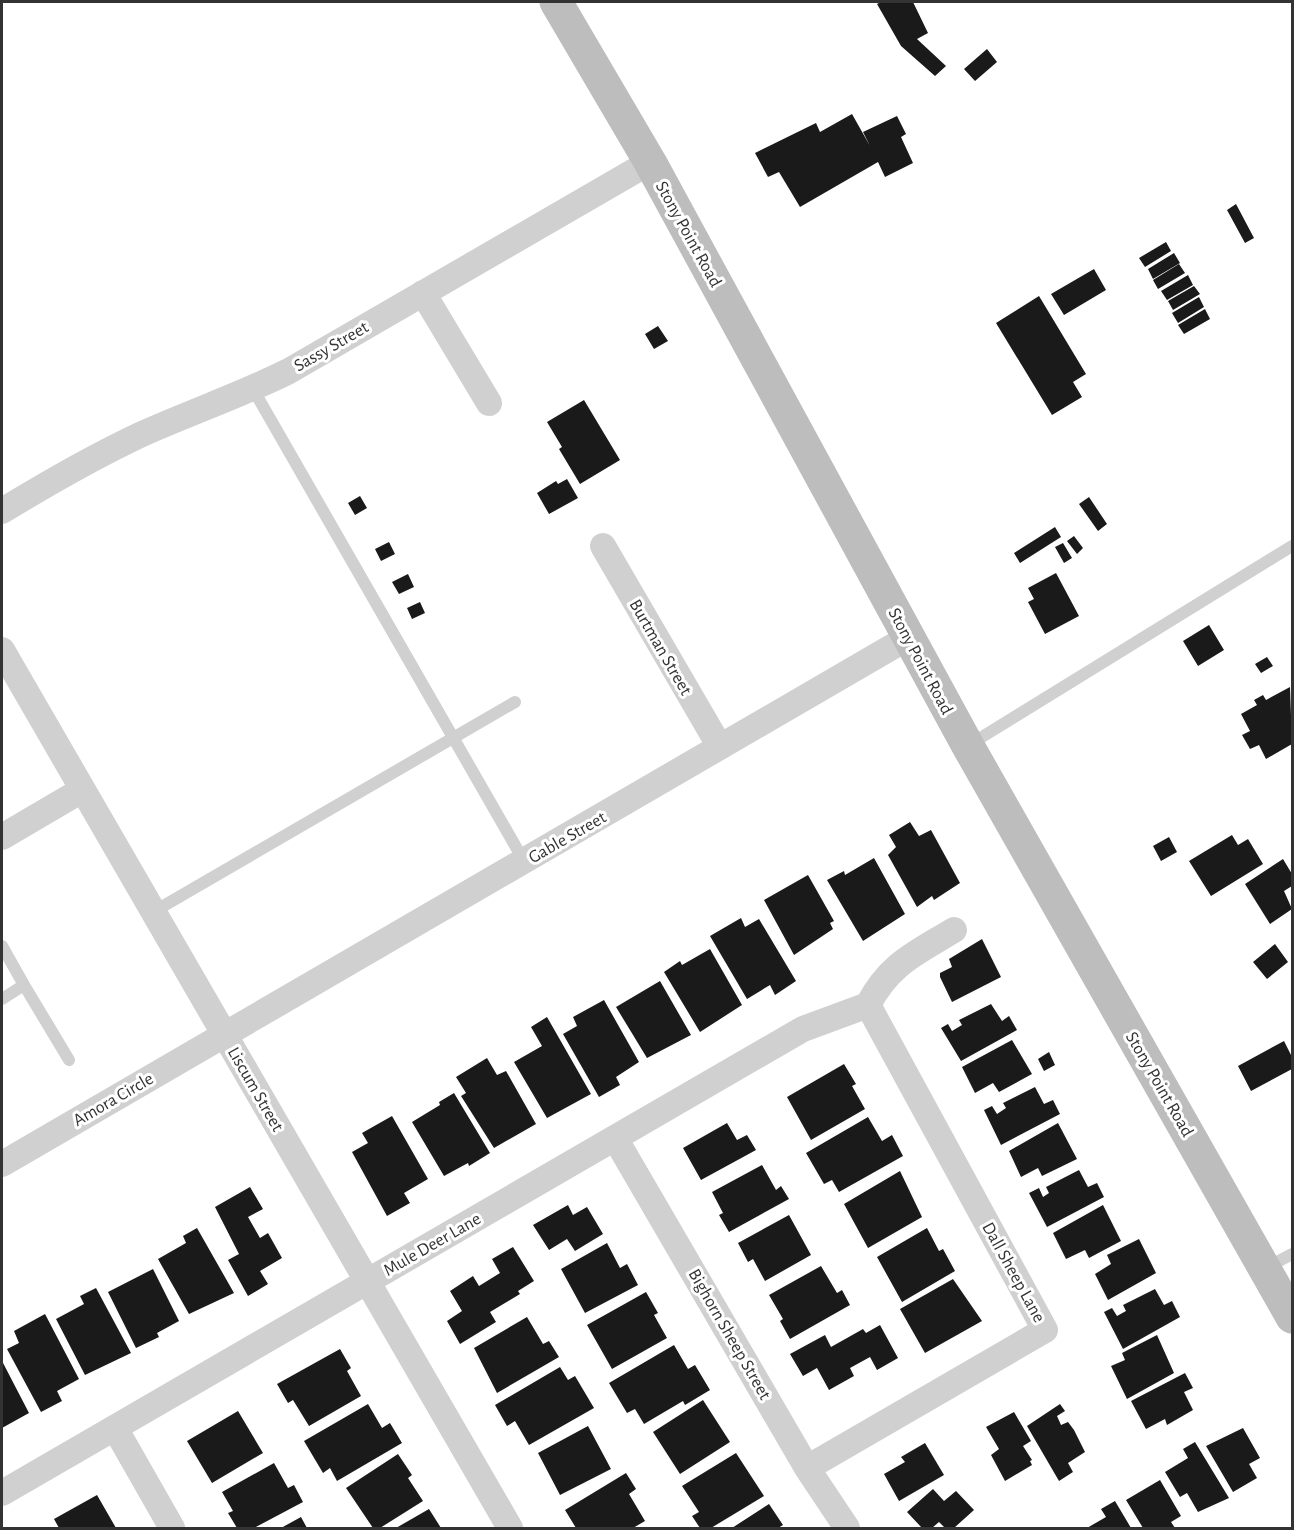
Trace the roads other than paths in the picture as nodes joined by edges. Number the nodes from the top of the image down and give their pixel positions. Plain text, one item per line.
1 (556, 2) edge
2 (650, 162) junction
3 (423, 293) junction
4 (253, 389) junction
5 (489, 403) dead end
6 (2, 511) edge
7 (603, 546) dead end
8 (1293, 546) edge
9 (909, 637) junction
10 (2, 650) edge
11 (515, 702) dead end
12 (452, 738) junction
13 (968, 746) junction
14 (720, 747) junction
15 (82, 790) junction
16 (2, 837) edge
17 (524, 861) junction
18 (153, 912) junction
19 (954, 930) dead end
20 (2, 946) edge
21 (24, 985) junction
22 (2, 999) edge
23 (868, 1005) junction
24 (224, 1035) junction
25 (69, 1060) dead end
26 (615, 1138) junction
27 (2, 1164) edge
28 (1279, 1262) edge
29 (366, 1282) junction
30 (1293, 1317) edge
31 (115, 1428) junction
32 (807, 1468) junction
33 (2, 1493) edge
34 (172, 1528) edge
35 (510, 1528) edge
36 (848, 1528) edge

1 - 2 main road, Stony Point Road
2 - 3 street, Sassy Street
2 - 9 main road, Stony Point Road
3 - 4 street, Sassy Street
3 - 5 street
4 - 6 street, Sassy Street
4 - 12 lane
7 - 14 street, Burtman Street
8 - 13 lane
9 - 13 main road, Stony Point Road
9 - 14 street, Gable Street
10 - 15 street, Liscum Street
11 - 12 lane
12 - 17 lane
12 - 18 lane
13 - 28 main road, Stony Point Road
14 - 17 street, Gable Street
15 - 16 street
15 - 18 street, Liscum Street
17 - 24 street, Gable Street
18 - 24 street, Liscum Street
19 - 23 street
20 - 21 lane
21 - 22 lane
21 - 25 lane
23 - 26 street, Mule Deer Lane
23 - 32 street, Dall Sheep Lane
24 - 27 street, Amora Circle
24 - 29 street, Liscum Street
26 - 29 street, Mule Deer Lane
26 - 32 street, Bighorn Sheep Street
28 - 30 main road, Stony Point Road
29 - 31 street, Mule Deer Lane
29 - 35 street, Liscum Street
31 - 33 street, Mule Deer Lane
31 - 34 street
32 - 36 street, Bighorn Sheep Street

